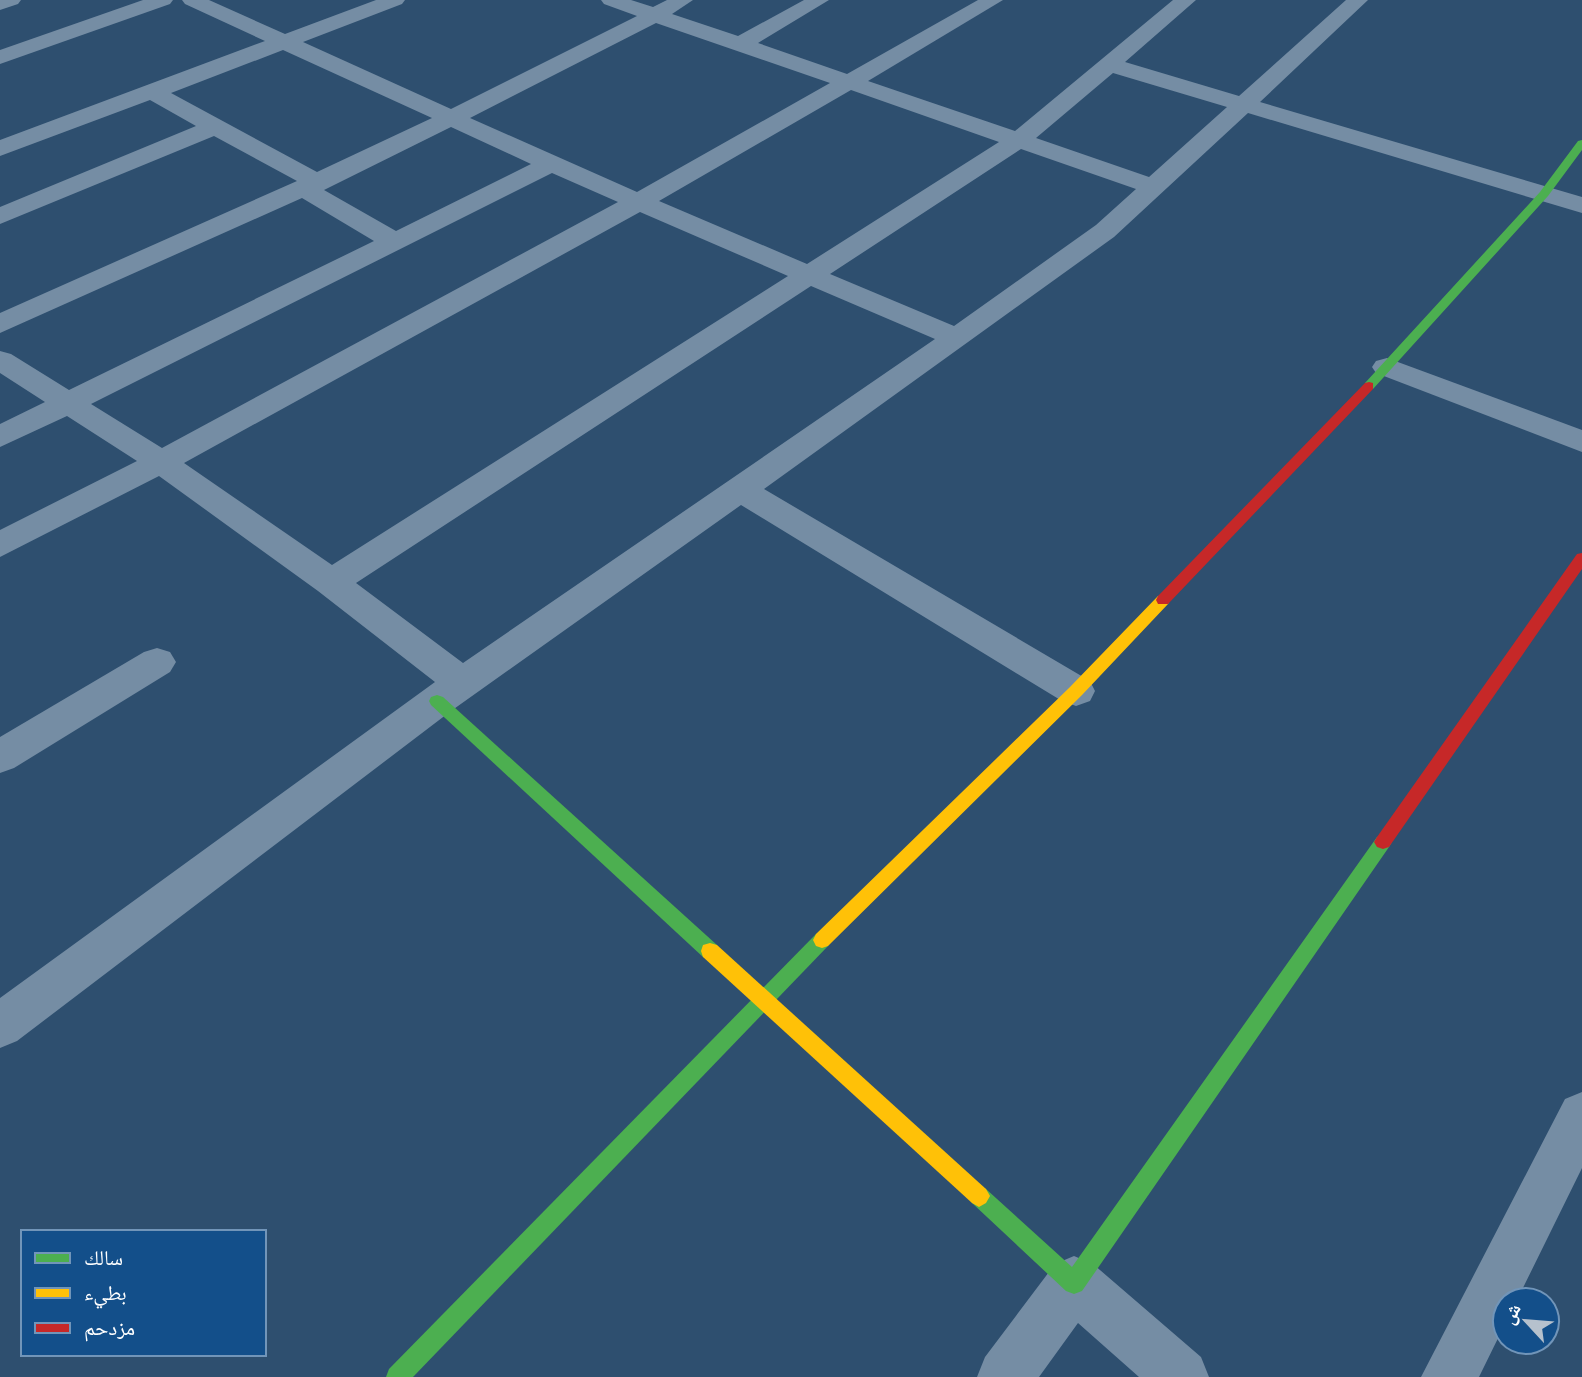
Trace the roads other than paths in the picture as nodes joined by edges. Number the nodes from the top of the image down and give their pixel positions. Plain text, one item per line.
1 (11, 0) edge
2 (192, 0) edge
3 (395, 0) edge
4 (611, 0) edge
5 (683, 0) edge
6 (819, 0) edge
7 (993, 0) edge
8 (1186, 0) edge
9 (1358, 0) edge
10 (158, 1) edge
11 (0, 4) edge
12 (654, 16) junction
13 (283, 43) junction
14 (741, 44) junction
15 (0, 57) edge
16 (1111, 65) junction
17 (847, 81) junction
18 (152, 92) junction
19 (1247, 103) junction
20 (455, 118) junction
21 (216, 126) junction
22 (1020, 139) junction
23 (1582, 144) edge
24 (0, 149) edge
25 (551, 164) junction
26 (312, 186) junction
27 (1154, 187) junction
28 (1544, 194) junction
29 (638, 202) junction
30 (1582, 205) edge
31 (0, 216) edge
32 (396, 242) junction
33 (808, 276) junction
34 (0, 324) edge
35 (957, 338) junction
36 (0, 360) edge
37 (1387, 367) junction
38 (69, 404) junction
39 (0, 437) edge
40 (1582, 442) edge
41 (162, 461) junction
42 (741, 490) junction
43 (0, 545) edge
44 (1582, 558) edge
45 (331, 582) junction
46 (157, 662) dead end
47 (1076, 691) junction
48 (450, 692) junction
49 (0, 757) edge
50 (762, 999) junction
51 (1, 1022) edge
52 (1582, 1116) edge
53 (1074, 1283) junction
54 (397, 1377) edge
55 (1005, 1377) edge
56 (1181, 1377) edge
57 (1449, 1377) edge

1 - 11 street
2 - 13 street
3 - 13 street
4 - 12 street
5 - 12 street
6 - 14 street
7 - 17 street
8 - 16 street
9 - 19 street
10 - 15 street
12 - 14 street
12 - 20 street
13 - 18 street
13 - 20 street
14 - 17 street
16 - 19 street
16 - 22 street
17 - 22 street
17 - 29 street
18 - 21 street
18 - 24 street
19 - 27 street
19 - 28 street
20 - 25 street
20 - 26 street
21 - 26 street
21 - 31 street
22 - 27 street
22 - 33 street
23 - 28 street
25 - 29 street
25 - 32 street
26 - 32 street
26 - 34 street
27 - 35 street
28 - 30 street
28 - 37 street
29 - 33 street
29 - 41 street
32 - 38 street
33 - 35 street
33 - 45 street
35 - 42 street
36 - 38 street
37 - 40 street
37 - 47 street
38 - 39 street
38 - 41 street
41 - 43 street
41 - 45 street
42 - 47 street
42 - 48 street
44 - 53 street
45 - 48 street
46 - 49 street
47 - 50 street
48 - 50 street
48 - 51 street
50 - 53 street
50 - 54 street
52 - 57 street
53 - 55 street
53 - 56 street

